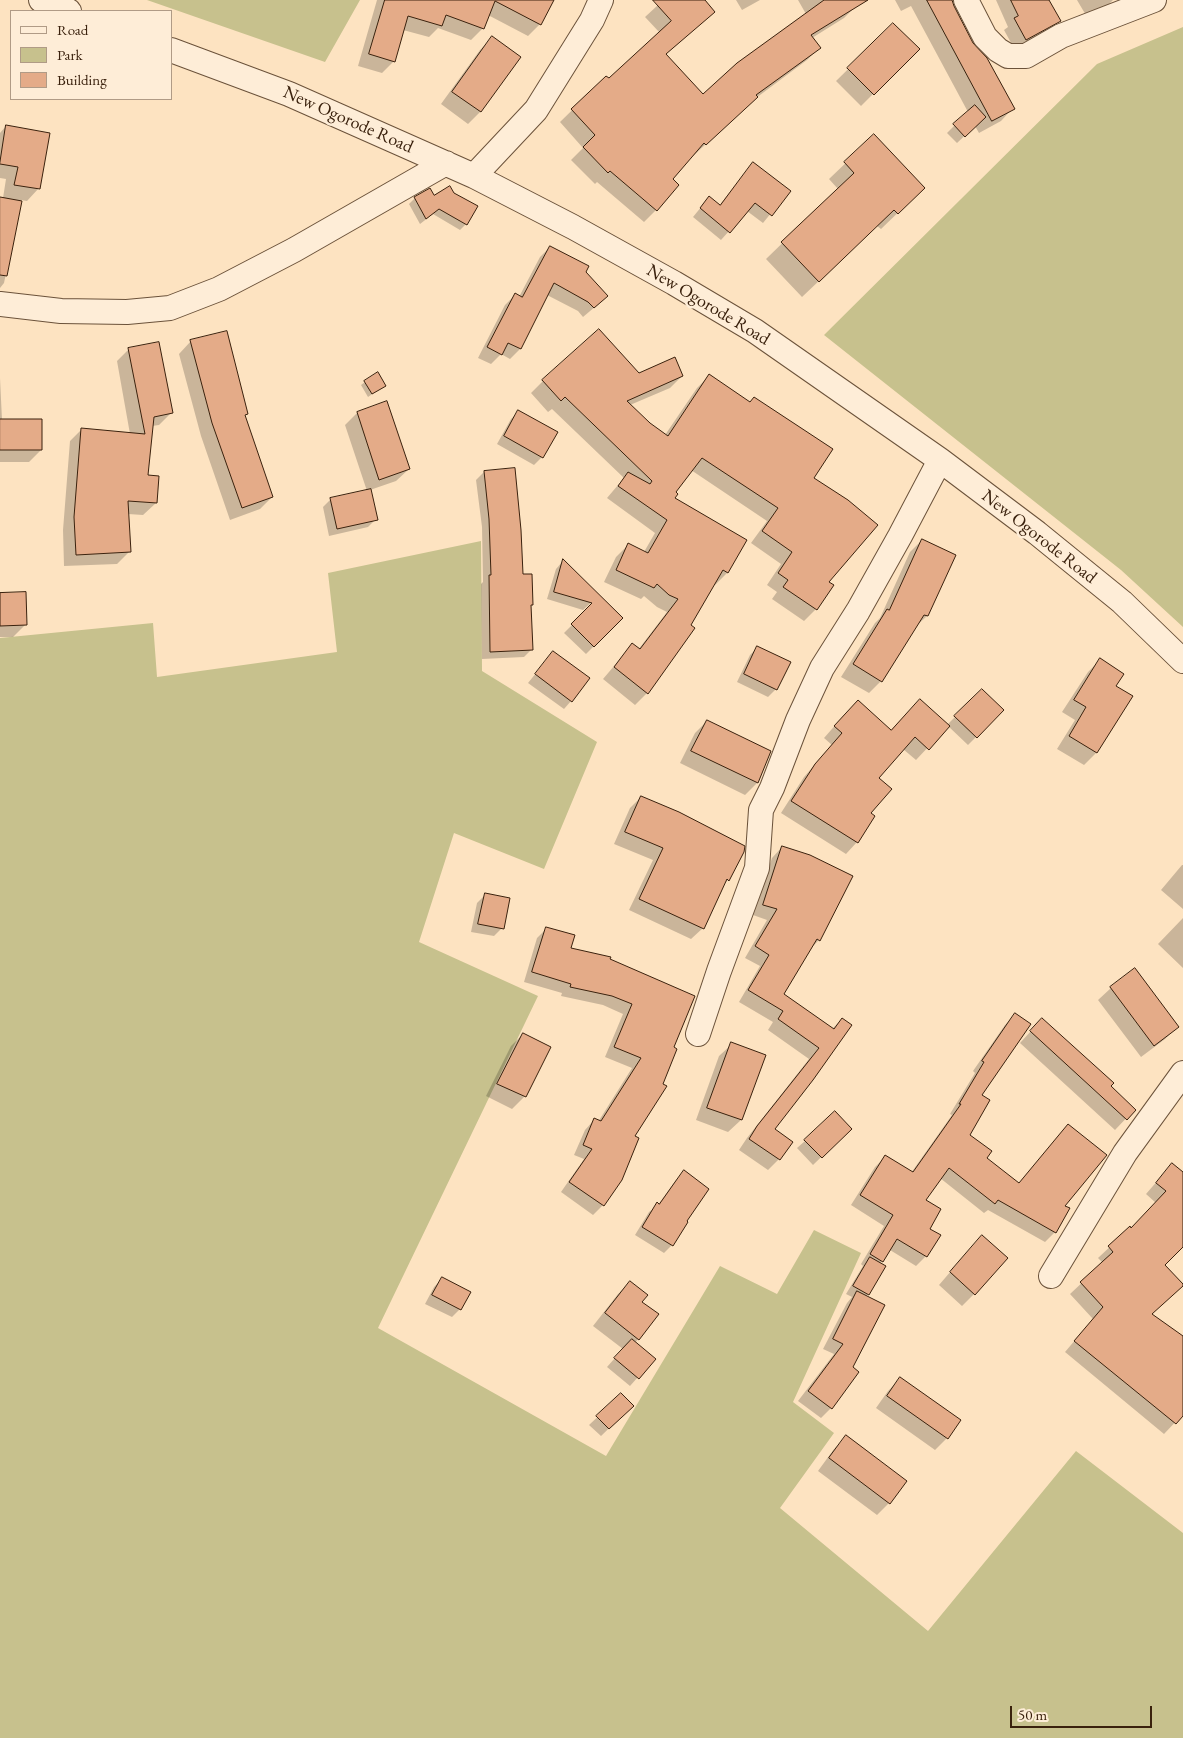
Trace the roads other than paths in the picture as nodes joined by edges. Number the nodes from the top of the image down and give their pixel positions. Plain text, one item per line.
1 (41, 0) edge
2 (601, 0) edge
3 (966, 0) edge
4 (1154, 0) edge
5 (66, 10) edge
6 (172, 50) edge
7 (446, 163) junction
8 (474, 176) junction
9 (0, 304) edge
10 (940, 460) junction
11 (1183, 661) edge
12 (698, 1034) dead end
13 (1183, 1073) edge
14 (1051, 1276) dead end

1 - 5 street
2 - 8 street
3 - 4 street
6 - 7 street, New Ogorode Road
7 - 8 street, New Ogorode Road
7 - 9 street
8 - 10 street, New Ogorode Road
10 - 11 street, New Ogorode Road
10 - 12 street
13 - 14 street

